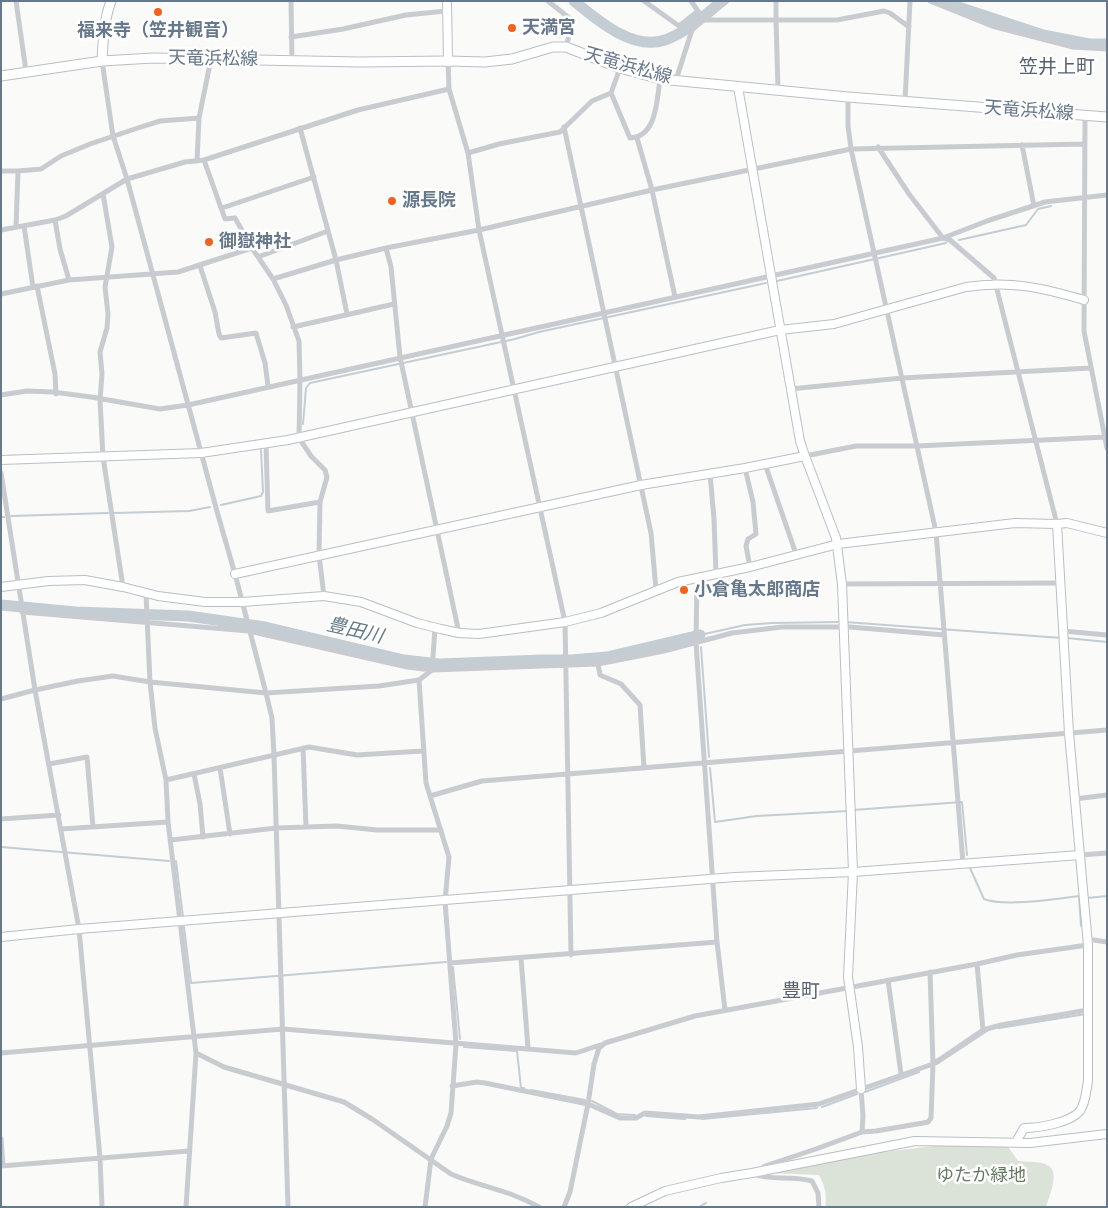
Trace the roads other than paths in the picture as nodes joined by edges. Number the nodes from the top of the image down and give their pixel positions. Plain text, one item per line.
1 (16, 1) edge
2 (111, 1) edge
3 (291, 1) edge
4 (447, 1) edge
5 (548, 1) edge
6 (644, 1) edge
7 (691, 1) edge
8 (727, 1) edge
9 (776, 1) edge
10 (910, 1) edge
11 (930, 1) edge
12 (446, 11) junction
13 (701, 16) junction
14 (776, 20) junction
15 (909, 27) junction
16 (291, 36) junction
17 (566, 47) junction
18 (1107, 49) edge
19 (211, 59) junction
20 (102, 60) junction
21 (292, 61) junction
22 (448, 61) junction
23 (620, 68) junction
24 (26, 71) junction
25 (1, 76) edge
26 (660, 79) junction
27 (676, 80) junction
28 (738, 87) junction
29 (449, 89) junction
30 (778, 90) junction
31 (611, 93) junction
32 (848, 97) junction
33 (905, 101) junction
34 (1085, 116) junction
35 (1107, 117) edge
36 (199, 118) junction
37 (564, 127) junction
38 (300, 128) junction
39 (113, 136) junction
40 (637, 138) junction
41 (1084, 144) junction
42 (1022, 145) junction
43 (878, 147) junction
44 (851, 149) junction
45 (468, 153) junction
46 (204, 160) junction
47 (197, 161) junction
48 (751, 170) junction
49 (1, 171) edge
50 (18, 171) junction
51 (314, 177) junction
52 (127, 179) junction
53 (652, 190) junction
54 (103, 194) junction
55 (1107, 195) edge
56 (1084, 196) junction
57 (580, 206) junction
58 (1034, 206) junction
59 (222, 208) junction
60 (55, 220) junction
61 (24, 226) junction
62 (16, 227) junction
63 (1, 230) edge
64 (328, 230) junction
65 (479, 230) junction
66 (943, 238) junction
67 (252, 248) junction
68 (386, 248) junction
69 (874, 255) junction
70 (258, 257) junction
71 (336, 260) junction
72 (200, 266) junction
73 (152, 274) junction
74 (771, 276) junction
75 (106, 278) junction
76 (273, 279) junction
77 (69, 280) junction
78 (996, 284) junction
79 (35, 287) junction
80 (1, 294) edge
81 (675, 297) junction
82 (1084, 300) junction
83 (394, 304) junction
84 (886, 309) junction
85 (347, 314) junction
86 (605, 314) junction
87 (293, 327) junction
88 (780, 330) junction
89 (502, 336) junction
90 (401, 362) junction
91 (616, 367) junction
92 (1091, 368) junction
93 (1017, 372) junction
94 (902, 378) junction
95 (300, 380) junction
96 (268, 386) junction
97 (790, 389) junction
98 (514, 390) junction
99 (56, 394) junction
100 (1, 395) edge
101 (100, 400) junction
102 (188, 405) junction
103 (411, 412) junction
104 (1106, 437) edge
105 (299, 438) junction
106 (1035, 441) junction
107 (266, 444) junction
108 (917, 446) junction
109 (1107, 448) edge
110 (201, 453) junction
111 (805, 456) junction
112 (103, 458) junction
113 (1, 460) edge
114 (765, 464) junction
115 (745, 468) junction
116 (1, 473) edge
117 (710, 474) junction
118 (641, 485) junction
119 (320, 502) junction
120 (540, 506) junction
121 (1057, 524) junction
122 (438, 529) junction
123 (936, 532) junction
124 (1107, 533) edge
125 (838, 544) junction
126 (796, 554) junction
127 (319, 555) junction
128 (750, 567) junction
129 (235, 574) junction
130 (716, 574) junction
131 (697, 578) junction
132 (1060, 583) junction
133 (18, 584) junction
134 (842, 584) junction
135 (940, 584) junction
136 (1, 587) edge
137 (123, 587) junction
138 (656, 590) junction
139 (146, 594) junction
140 (324, 596) junction
141 (242, 602) junction
142 (22, 611) junction
143 (147, 621) junction
144 (565, 622) junction
145 (843, 623) junction
146 (436, 628) junction
147 (249, 630) junction
148 (459, 633) junction
149 (1063, 633) junction
150 (944, 634) junction
151 (1107, 634) edge
152 (696, 641) junction
153 (598, 664) junction
154 (566, 666) junction
155 (432, 670) junction
156 (419, 680) junction
157 (150, 682) junction
158 (35, 690) junction
159 (266, 692) junction
160 (1, 699) edge
161 (1107, 730) edge
162 (1069, 733) junction
163 (953, 743) junction
164 (303, 748) junction
165 (423, 750) junction
166 (849, 752) junction
167 (274, 756) junction
168 (705, 763) junction
169 (49, 764) junction
170 (220, 768) junction
171 (644, 768) junction
172 (194, 774) junction
173 (567, 774) junction
174 (166, 780) junction
175 (1107, 795) edge
176 (430, 796) junction
177 (1075, 798) junction
178 (58, 815) junction
179 (1, 819) edge
180 (168, 822) junction
181 (93, 827) junction
182 (306, 827) junction
183 (276, 828) junction
184 (61, 829) junction
185 (442, 830) junction
186 (230, 834) junction
187 (203, 837) junction
188 (171, 840) junction
189 (1107, 853) edge
190 (1080, 854) junction
191 (963, 863) junction
192 (853, 872) junction
193 (714, 879) junction
194 (569, 890) junction
195 (444, 901) junction
196 (278, 914) junction
197 (180, 922) junction
198 (79, 929) junction
199 (1, 937) edge
200 (717, 942) junction
201 (1087, 942) junction
202 (1107, 942) edge
203 (571, 955) junction
204 (521, 958) junction
205 (450, 963) junction
206 (977, 964) junction
207 (930, 972) junction
208 (888, 980) junction
209 (849, 987) junction
210 (725, 1010) junction
211 (1086, 1010) junction
212 (282, 1029) junction
213 (983, 1030) junction
214 (194, 1037) junction
215 (605, 1043) junction
216 (88, 1044) junction
217 (456, 1044) junction
218 (528, 1048) junction
219 (1, 1053) edge
220 (196, 1053) junction
221 (933, 1066) junction
222 (901, 1074) junction
223 (284, 1083) junction
224 (452, 1086) junction
225 (861, 1089) junction
226 (588, 1104) junction
227 (862, 1132) junction
228 (1107, 1134) edge
229 (1, 1139) edge
230 (1016, 1142) junction
231 (189, 1151) junction
232 (100, 1158) junction
233 (431, 1159) junction
234 (2, 1166) edge
235 (752, 1174) junction
236 (102, 1207) edge
237 (186, 1207) edge
238 (288, 1207) edge
239 (425, 1207) edge
240 (539, 1207) edge
241 (564, 1207) edge
242 (631, 1207) edge
243 (819, 1207) edge

1 - 24 street
2 - 20 main road
3 - 16 street
4 - 12 street
5 - 17 street
6 - 13 street
7 - 13 street
8 - 13 street
9 - 14 street
10 - 15 street
11 - 18 street
12 - 16 street
12 - 22 street
13 - 14 street
13 - 27 street
14 - 15 street
14 - 30 street
15 - 33 street
16 - 21 street
17 - 22 main road, 天竜浜松線
17 - 23 main road, 天竜浜松線
19 - 20 main road, 天竜浜松線
19 - 21 main road, 天竜浜松線
19 - 36 street
20 - 24 main road, 天竜浜松線
20 - 39 street
21 - 22 main road, 天竜浜松線
22 - 29 street
23 - 26 main road, 天竜浜松線
23 - 31 street
24 - 25 main road, 天竜浜松線
26 - 27 main road, 天竜浜松線
26 - 40 street
27 - 28 main road, 天竜浜松線
28 - 30 main road, 天竜浜松線
28 - 48 street
29 - 38 street
29 - 45 street
30 - 32 main road, 天竜浜松線
31 - 37 street
31 - 40 street
32 - 33 main road, 天竜浜松線
32 - 44 street
33 - 34 main road, 天竜浜松線
34 - 35 main road, 天竜浜松線
34 - 41 street
36 - 39 street
36 - 47 street
37 - 45 street
37 - 57 street
38 - 46 street
38 - 51 street
39 - 50 street
39 - 52 street
40 - 53 street
41 - 42 street
41 - 56 street
42 - 43 street
42 - 58 street
43 - 44 street
43 - 66 street
44 - 48 street
44 - 69 street
45 - 65 street
46 - 47 street
46 - 59 street
47 - 52 street
48 - 53 street
48 - 74 street
49 - 50 street
50 - 62 street
51 - 59 street
51 - 64 street
52 - 54 street
52 - 73 street
53 - 57 street
53 - 81 street
54 - 60 street
54 - 75 street
55 - 56 street
56 - 58 street
56 - 82 street
57 - 65 street
57 - 86 street
58 - 66 street
59 - 67 street
60 - 61 street
60 - 77 street
61 - 62 street
61 - 79 street
62 - 63 street
64 - 70 street
64 - 71 street
65 - 68 street
65 - 89 street
66 - 69 street
66 - 78 street
67 - 70 street
67 - 72 street
68 - 71 street
68 - 83 street
69 - 74 street
69 - 84 street
70 - 76 street
71 - 76 street
71 - 85 street
72 - 73 street
72 - 96 street
73 - 75 street
73 - 102 street
74 - 81 street
74 - 88 street
75 - 77 street
75 - 101 street
76 - 87 street
77 - 79 street
78 - 82 street
78 - 84 street
78 - 93 street
79 - 80 street
79 - 99 street
81 - 86 street
82 - 92 street
83 - 85 street
83 - 90 street
84 - 88 street
84 - 94 street
85 - 87 street
86 - 89 street
86 - 91 street
87 - 95 street
88 - 91 street
88 - 97 street
89 - 90 street
89 - 98 street
90 - 95 street
90 - 103 street
91 - 98 street
91 - 118 street
92 - 93 street
92 - 104 street
93 - 94 street
93 - 106 street
94 - 97 street
94 - 108 street
95 - 96 street
95 - 105 street
96 - 102 street
97 - 111 street
98 - 103 street
98 - 120 street
99 - 100 street
99 - 101 street
101 - 102 street
101 - 112 street
102 - 110 street
103 - 105 street
103 - 122 street
104 - 106 street
104 - 109 street
105 - 107 street
105 - 119 street
106 - 108 street
106 - 121 street
107 - 110 street
107 - 119 street
108 - 111 street
108 - 123 street
110 - 112 street
110 - 129 street
111 - 114 street
111 - 125 street
112 - 113 street
112 - 137 street
114 - 115 street
114 - 126 street
115 - 117 street
115 - 128 street
116 - 133 street
117 - 118 street
117 - 130 street
118 - 120 street
118 - 138 street
119 - 127 street
120 - 122 street
120 - 144 street
121 - 123 street
121 - 124 street
121 - 132 street
122 - 127 street
122 - 148 street
123 - 125 street
123 - 135 street
125 - 126 street
125 - 134 street
126 - 128 street
127 - 129 street
127 - 140 street
128 - 130 street
129 - 141 street
130 - 131 street
131 - 138 street
131 - 152 street
132 - 135 street
132 - 149 street
133 - 136 street
133 - 137 street
133 - 142 street
134 - 135 street
134 - 145 street
135 - 150 street
137 - 139 street
138 - 144 street
139 - 141 street
139 - 143 street
140 - 141 street
140 - 146 street
141 - 147 street
142 - 143 street
142 - 158 street
143 - 147 street
143 - 157 street
144 - 148 street
144 - 154 street
145 - 150 street
145 - 152 street
145 - 166 street
146 - 148 street
146 - 155 street
147 - 155 street
147 - 159 street
149 - 151 street
149 - 162 street
150 - 163 street
152 - 153 street
152 - 168 street
153 - 154 street
153 - 171 street
154 - 155 street
154 - 173 street
155 - 156 street
156 - 159 street
156 - 165 street
157 - 158 street
157 - 159 street
157 - 174 street
158 - 160 street
158 - 169 street
159 - 167 street
161 - 162 street
162 - 163 street
162 - 177 street
163 - 166 street
163 - 191 street
164 - 165 street
164 - 167 street
164 - 182 street
165 - 176 street
166 - 168 street
166 - 192 street
167 - 170 street
167 - 183 street
168 - 171 street
168 - 193 street
169 - 178 street
169 - 181 street
170 - 172 street
170 - 186 street
171 - 173 street
172 - 174 street
172 - 187 street
173 - 176 street
173 - 194 street
174 - 180 street
175 - 177 street
176 - 185 street
177 - 190 street
178 - 179 street
178 - 184 street
180 - 181 street
180 - 188 street
181 - 184 street
182 - 183 street
182 - 185 street
183 - 186 street
183 - 196 street
184 - 198 street
185 - 195 street
186 - 187 street
187 - 188 street
188 - 197 street
189 - 190 street
190 - 191 street
190 - 201 street
191 - 192 street
192 - 193 street
192 - 209 street
193 - 194 street
193 - 200 street
194 - 195 street
194 - 203 street
195 - 196 street
195 - 205 street
196 - 197 street
196 - 212 street
197 - 198 street
197 - 214 street
198 - 199 street
198 - 216 street
200 - 203 street
200 - 210 street
201 - 202 street
201 - 206 street
201 - 211 street
203 - 204 street
204 - 205 street
204 - 218 street
205 - 217 street
206 - 207 street
206 - 213 street
207 - 208 street
207 - 221 street
208 - 209 street
208 - 222 street
209 - 210 street
209 - 225 street
210 - 215 street
211 - 213 street
211 - 230 street
212 - 214 street
212 - 217 street
212 - 223 street
213 - 221 street
214 - 216 street
214 - 220 street
215 - 218 street
215 - 226 street
216 - 219 street
216 - 232 street
217 - 218 street
217 - 224 street
220 - 223 street
220 - 231 street
221 - 222 street
221 - 227 street
222 - 225 street
223 - 233 street
223 - 238 street
224 - 226 street
224 - 233 street
225 - 226 street
225 - 227 street
226 - 241 street
227 - 235 street
228 - 230 street
229 - 234 street
230 - 235 street
231 - 232 street
231 - 237 street
232 - 234 street
232 - 236 street
233 - 239 street
233 - 240 street
235 - 242 street
235 - 243 street

